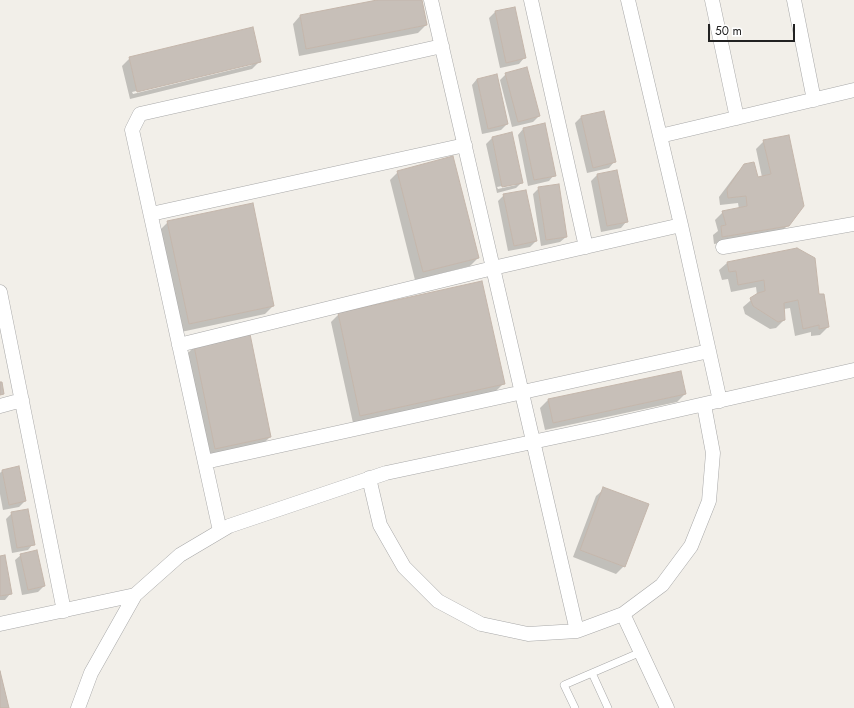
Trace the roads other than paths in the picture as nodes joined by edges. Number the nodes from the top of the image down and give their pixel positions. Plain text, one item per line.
1 (431, 0) edge
2 (531, 0) edge
3 (628, 0) edge
4 (712, 0) edge
5 (794, 0) edge
6 (442, 46) junction
7 (854, 90) edge
8 (814, 100) junction
9 (738, 118) junction
10 (660, 136) junction
11 (465, 145) junction
12 (150, 214) junction
13 (854, 224) edge
14 (681, 225) junction
15 (586, 247) junction
16 (723, 247) dead end
17 (493, 268) junction
18 (0, 292) edge
19 (179, 345) junction
20 (709, 351) junction
21 (854, 370) edge
22 (522, 392) junction
23 (22, 400) junction
24 (720, 401) junction
25 (704, 405) junction
26 (0, 406) edge
27 (534, 442) junction
28 (205, 462) junction
29 (369, 478) junction
30 (220, 532) junction
31 (135, 596) junction
32 (64, 611) junction
33 (623, 614) junction
34 (0, 624) edge
35 (577, 631) junction
36 (640, 652) junction
37 (592, 673) junction
38 (78, 708) edge
39 (575, 708) edge
40 (608, 708) edge
41 (667, 708) edge

1 - 6 street
2 - 15 street
3 - 10 street
4 - 9 street
5 - 8 street
6 - 11 street
6 - 12 street
7 - 8 street
8 - 9 street
9 - 10 street
10 - 14 street
11 - 12 street
11 - 17 street
12 - 19 street
13 - 16 street
14 - 15 street
14 - 20 street
15 - 17 street
17 - 19 street
17 - 22 street
18 - 23 street
19 - 28 street
20 - 22 street
20 - 24 street
21 - 24 street
22 - 27 street
22 - 28 street
23 - 26 street
23 - 32 street
24 - 25 street
25 - 27 street
25 - 33 street
27 - 29 street
27 - 35 street
28 - 30 street
29 - 30 street
29 - 35 street
30 - 31 street
31 - 32 street
31 - 38 street
32 - 34 street
33 - 35 street
33 - 36 street
36 - 37 lane
36 - 41 street
37 - 39 lane
37 - 40 lane

